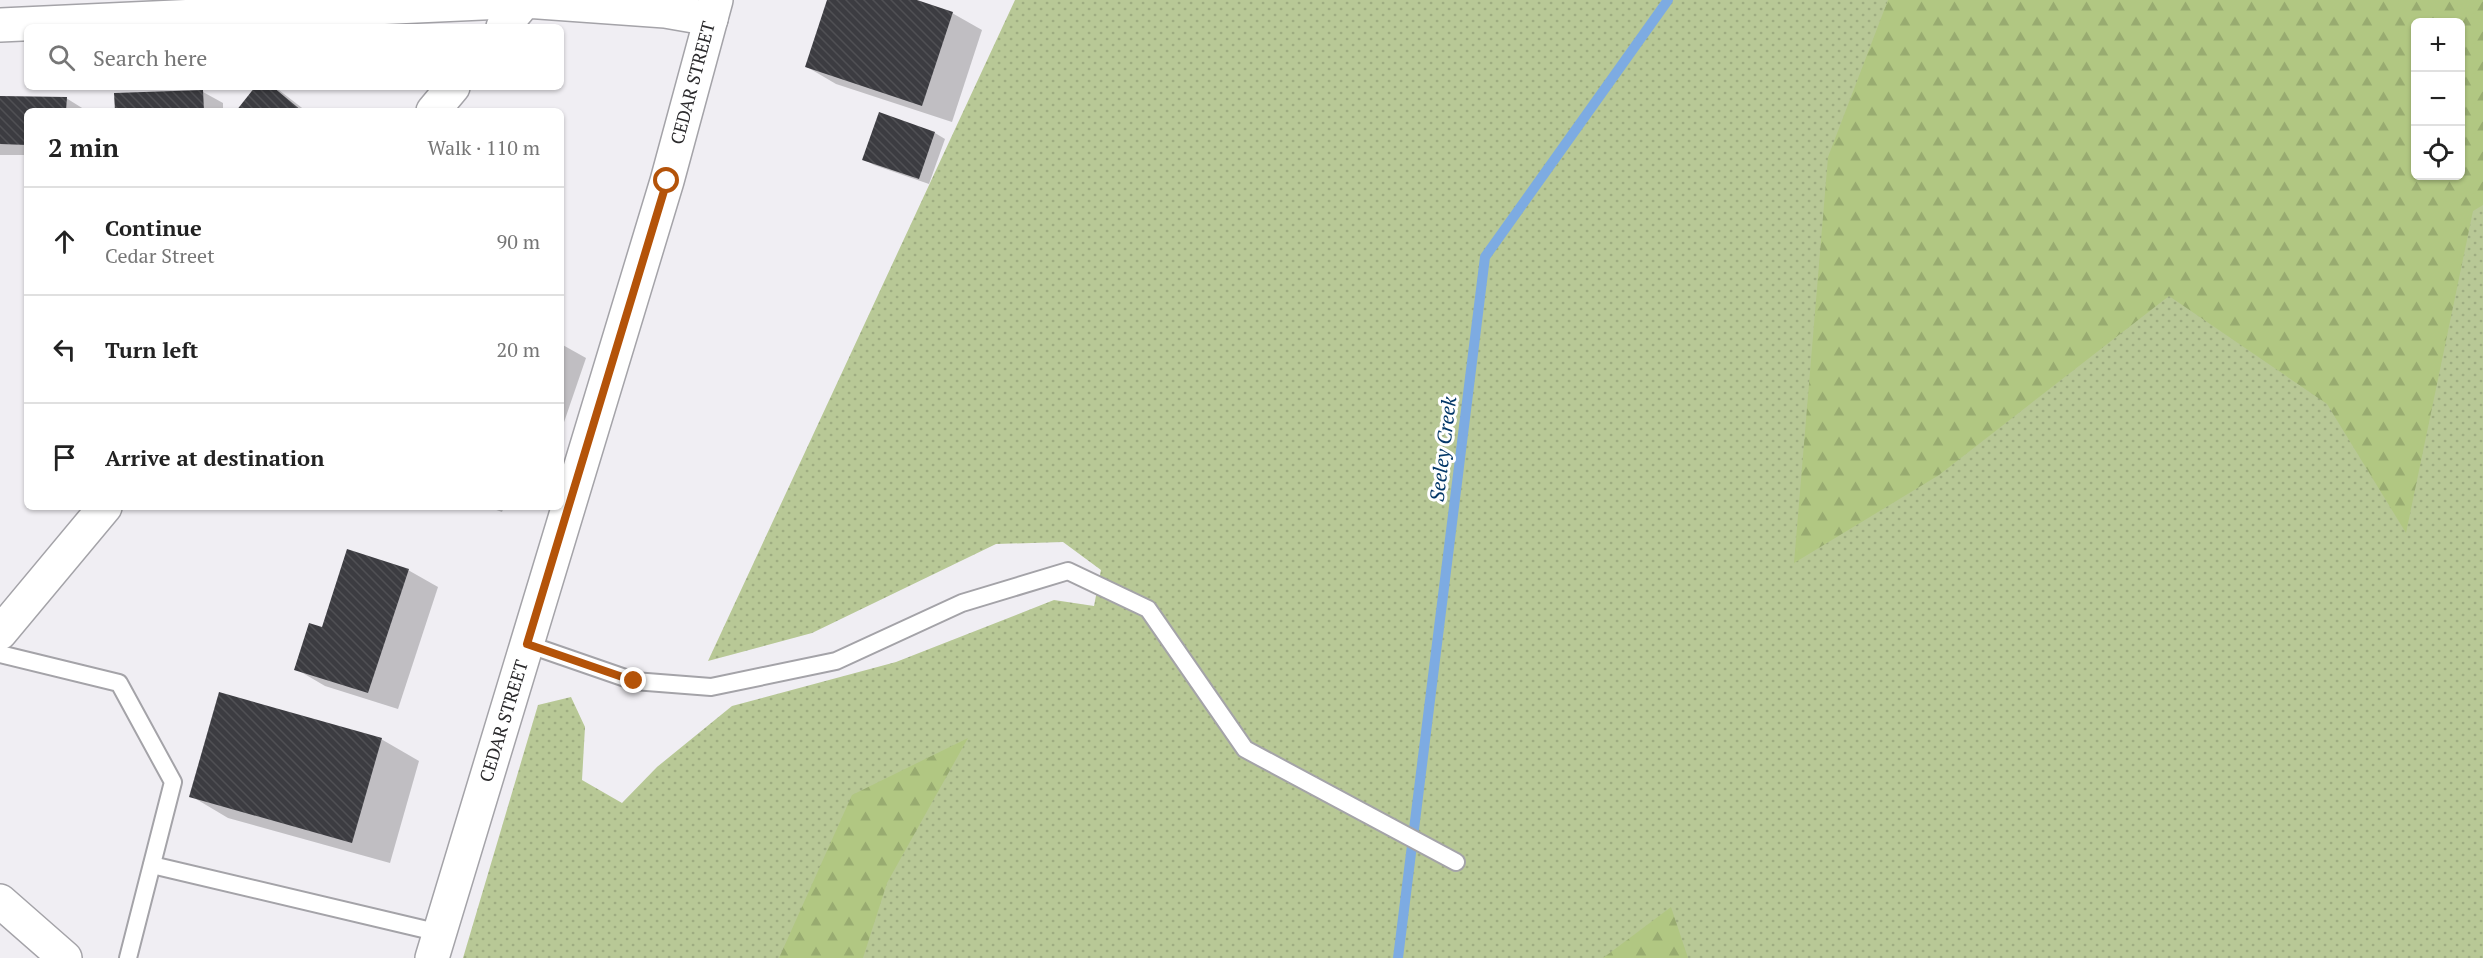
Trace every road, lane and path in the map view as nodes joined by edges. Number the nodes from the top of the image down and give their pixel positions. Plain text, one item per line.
1 (525, 1) edge
2 (713, 9) edge
3 (506, 24) edge
4 (0, 25) edge
5 (450, 90) edge
6 (436, 108) edge
7 (102, 510) edge
8 (0, 633) edge
9 (527, 644) junction
10 (0, 654) edge
11 (1456, 862) dead end
12 (152, 865) junction
13 (0, 901) edge
14 (436, 946) edge
15 (65, 958) edge
16 (128, 958) edge

1 - 2 street
1 - 3 street
1 - 4 street
2 - 9 street, CEDAR STREET
5 - 6 street
7 - 8 street
9 - 11 lane
9 - 14 street, CEDAR STREET
10 - 12 lane
12 - 14 lane
12 - 16 lane
13 - 15 street

